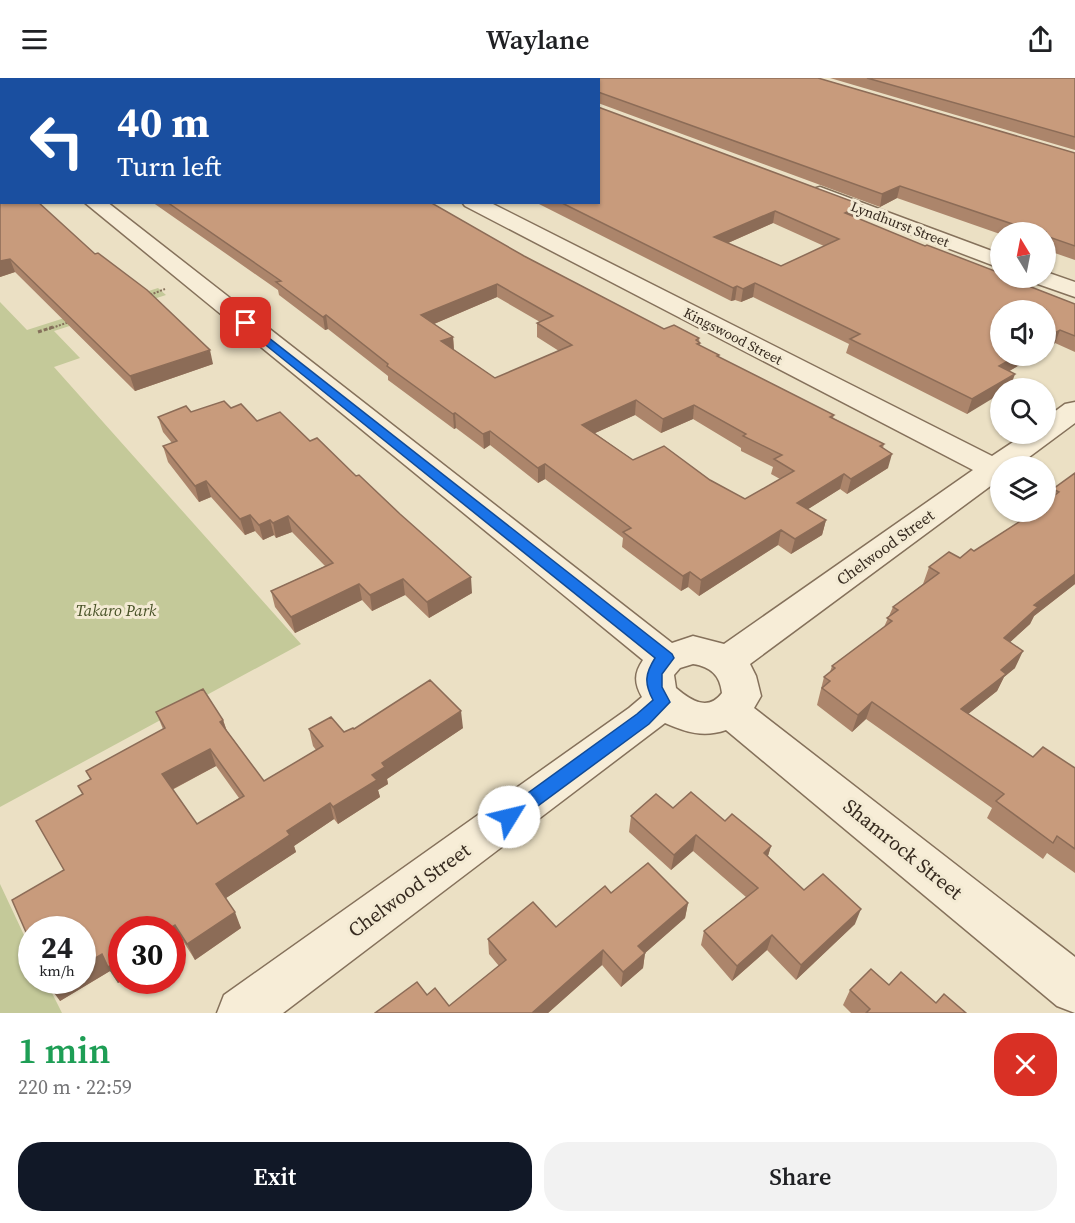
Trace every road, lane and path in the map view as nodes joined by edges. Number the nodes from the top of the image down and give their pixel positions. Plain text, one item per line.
1 (800, 185) edge
2 (96, 204) edge
3 (476, 204) edge
4 (990, 257) edge
5 (192, 281) junction
6 (1056, 283) edge
7 (1075, 290) edge
8 (146, 296) edge
9 (70, 321) edge
10 (38, 332) dead end
11 (1075, 410) edge
12 (1056, 423) edge
13 (1028, 444) edge
14 (1012, 456) edge
15 (990, 467) edge
16 (990, 472) edge
17 (666, 658) junction
18 (727, 661) junction
19 (662, 702) junction
20 (730, 711) junction
21 (1075, 988) edge
22 (242, 1013) edge

1 - 4 street, Lyndhurst Street
2 - 5 street
3 - 15 street, Kingswood Street
5 - 8 path
5 - 17 street
6 - 7 street
9 - 10 path
11 - 12 street, Chelwood Street
13 - 14 street, Chelwood Street
16 - 18 street, Chelwood Street
17 - 18 street
17 - 19 street
18 - 20 street
19 - 20 street
19 - 22 street, Chelwood Street
20 - 21 street, Shamrock Street

